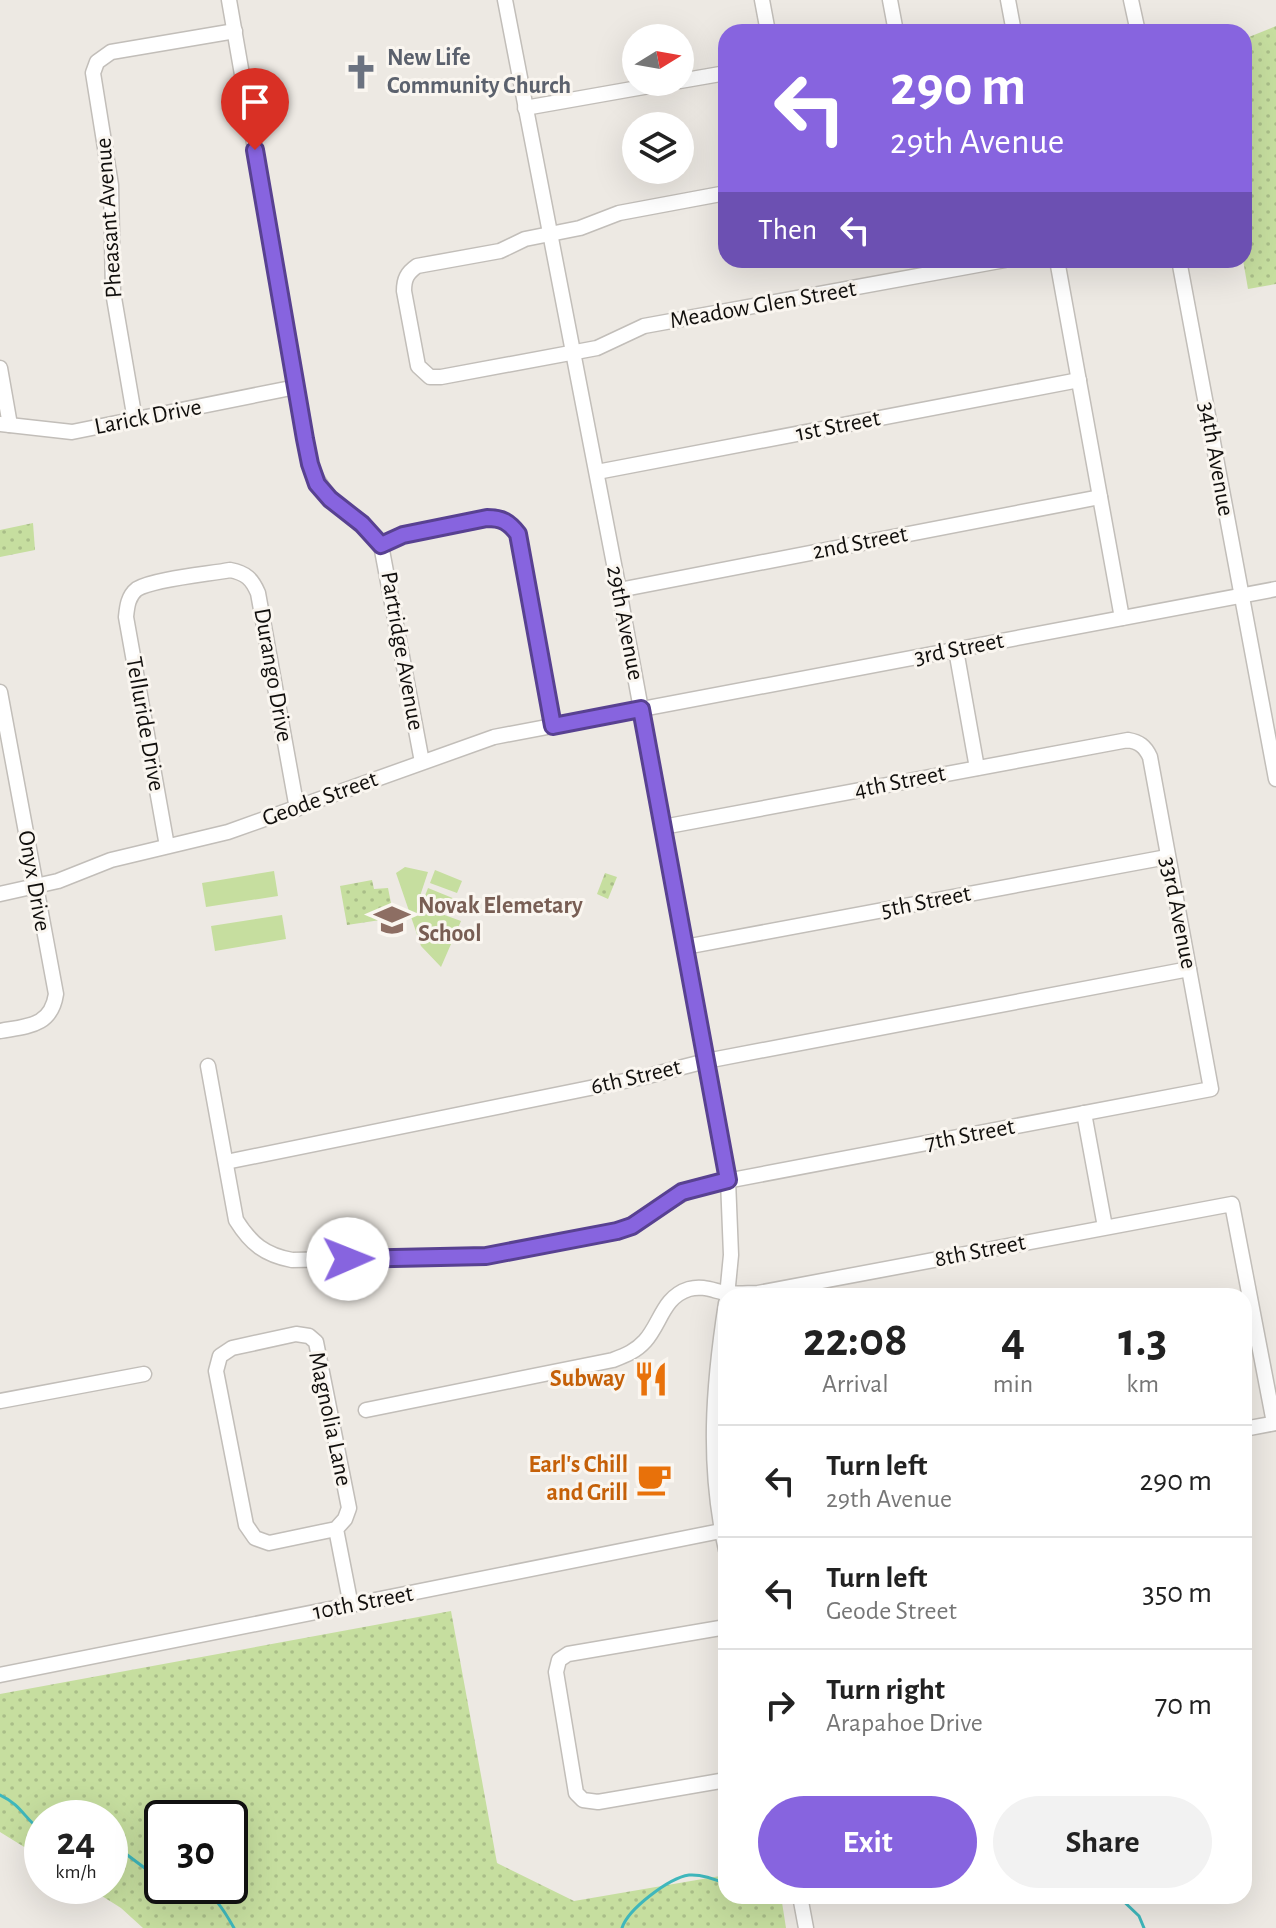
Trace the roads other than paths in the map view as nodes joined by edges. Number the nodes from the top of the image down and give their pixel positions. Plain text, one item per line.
1 (229, 0) edge
2 (505, 0) edge
3 (762, 0) edge
4 (890, 0) edge
5 (1008, 0) edge
6 (1131, 0) edge
7 (766, 24) edge
8 (894, 24) edge
9 (1012, 24) edge
10 (1136, 24) edge
11 (235, 31) junction
12 (718, 74) edge
13 (694, 79) edge
14 (622, 91) edge
15 (525, 108) junction
16 (718, 194) edge
17 (549, 234) junction
18 (928, 268) edge
19 (1058, 268) edge
20 (1180, 268) edge
21 (571, 353) junction
22 (0, 368) edge
23 (1079, 380) junction
24 (296, 387) junction
25 (135, 420) junction
26 (5, 425) edge
27 (597, 472) junction
28 (1100, 497) junction
29 (381, 545) junction
30 (1276, 589) edge
31 (619, 590) junction
32 (1241, 596) junction
33 (128, 601) joint
34 (1122, 618) junction
35 (956, 650) junction
36 (0, 692) edge
37 (641, 709) junction
38 (553, 726) junction
39 (1138, 742) joint
40 (6, 754) edge
41 (422, 762) junction
42 (977, 768) junction
43 (1276, 779) edge
44 (297, 809) junction
45 (663, 827) junction
46 (167, 846) junction
47 (1167, 857) junction
48 (35, 887) junction
49 (0, 894) edge
50 (685, 947) junction
51 (1189, 969) junction
52 (0, 1031) edge
53 (706, 1061) junction
54 (208, 1066) dead end
55 (1211, 1089) joint
56 (1084, 1113) junction
57 (226, 1162) junction
58 (728, 1180) junction
59 (1105, 1227) junction
60 (728, 1288) edge
61 (784, 1288) edge
62 (1245, 1288) edge
63 (718, 1293) edge
64 (1252, 1330) edge
65 (718, 1356) edge
66 (144, 1374) dead end
67 (0, 1401) edge
68 (718, 1404) edge
69 (366, 1410) dead end
70 (718, 1420) edge
71 (1275, 1423) edge
72 (1252, 1427) edge
73 (718, 1486) edge
74 (336, 1529) junction
75 (718, 1531) edge
76 (351, 1606) junction
77 (718, 1628) edge
78 (0, 1675) edge
79 (718, 1781) edge
80 (802, 1904) edge
81 (806, 1928) edge

1 - 11 street, Partridge Avenue
2 - 15 street, 29th Avenue
3 - 7 street
4 - 8 street
5 - 9 street
6 - 10 street
11 - 24 street, Partridge Avenue
11 - 25 street, Pheasant Avenue
12 - 13 street
14 - 15 street
15 - 17 street, 29th Avenue
16 - 17 street
17 - 21 street, 29th Avenue
17 - 21 street, Meadow Glen Street
18 - 21 street, Meadow Glen Street
19 - 23 street
20 - 32 street, 34th Avenue
21 - 27 street, 29th Avenue
22 - 26 street
23 - 27 street, 1st Street
23 - 28 street
24 - 25 street, Larick Drive
24 - 29 street, Partridge Avenue
25 - 26 street, Larick Drive
27 - 31 street, 29th Avenue
28 - 31 street, 2nd Street
28 - 34 street
29 - 38 street
29 - 41 street, Partridge Avenue
30 - 32 street, 3rd Street
31 - 37 street, 29th Avenue
32 - 34 street, 3rd Street
32 - 43 street, 34th Avenue
33 - 44 street, Durango Drive
33 - 46 street, Telluride Drive
34 - 35 street, 3rd Street
35 - 37 street, 3rd Street
35 - 42 street
36 - 40 street, Onyx Drive
37 - 38 street, Geode Street
37 - 45 street, 29th Avenue
38 - 41 street, Geode Street
39 - 42 street, 4th Street
39 - 47 street, 33rd Avenue
40 - 48 street, Onyx Drive
41 - 44 street, Geode Street
42 - 45 street, 4th Street
44 - 46 street, Geode Street
45 - 50 street, 29th Avenue
46 - 48 street, Geode Street
47 - 50 street, 5th Street
47 - 51 street, 33rd Avenue
48 - 49 street, Geode Street
48 - 52 street, Onyx Drive
50 - 53 street, 29th Avenue
51 - 53 street, 6th Street
51 - 55 street, 33rd Avenue
53 - 57 street, 6th Street
53 - 58 street, 29th Avenue
54 - 57 street, 7th Street
55 - 56 street, 7th Street
56 - 58 street, 7th Street
56 - 59 street
57 - 58 street, 7th Street
58 - 60 street, 29th Avenue
59 - 61 street, 8th Street
59 - 62 street, 8th Street
63 - 69 street, 8th Street
64 - 71 street
65 - 68 street, 29th Avenue
66 - 67 street
70 - 73 street, 29th Avenue
71 - 72 street
74 - 74 street, Magnolia Lane
74 - 76 street, Magnolia Lane
75 - 76 street, 10th Street
76 - 78 street, 10th Street
77 - 79 street
80 - 81 street

